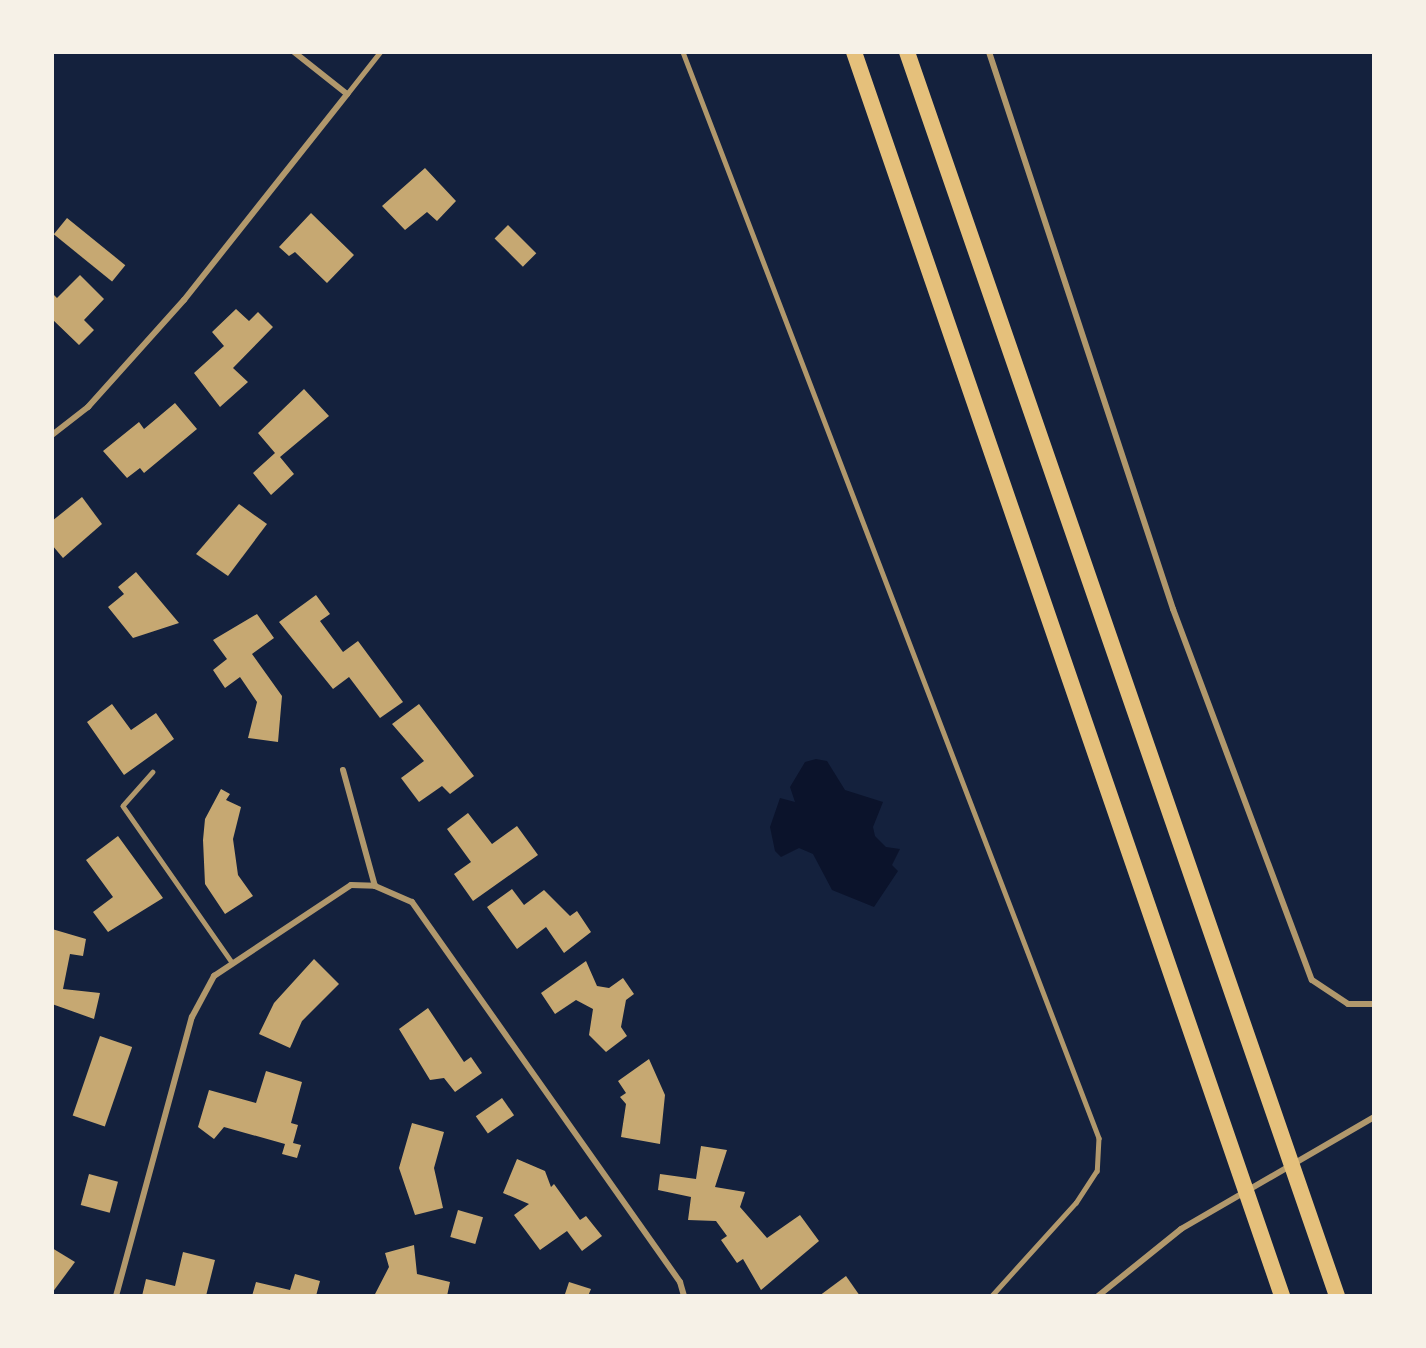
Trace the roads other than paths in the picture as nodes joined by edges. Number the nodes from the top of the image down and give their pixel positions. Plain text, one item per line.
1 (294, 52) edge
2 (380, 52) edge
3 (683, 52) edge
4 (854, 52) edge
5 (907, 52) edge
6 (989, 52) edge
7 (348, 94) junction
8 (52, 435) edge
9 (343, 770) dead end
10 (153, 772) dead end
11 (375, 886) junction
12 (232, 962) junction
13 (1374, 1004) edge
14 (1374, 1117) edge
15 (116, 1296) edge
16 (684, 1296) edge
17 (992, 1296) edge
18 (1098, 1296) edge
19 (1282, 1296) edge
20 (1337, 1296) edge

1 - 7 street
2 - 7 lane
3 - 17 lane
4 - 19 highway
5 - 20 highway
6 - 13 street
7 - 8 street
9 - 11 street
10 - 12 lane
11 - 12 street
11 - 16 street
12 - 15 street
14 - 18 street

